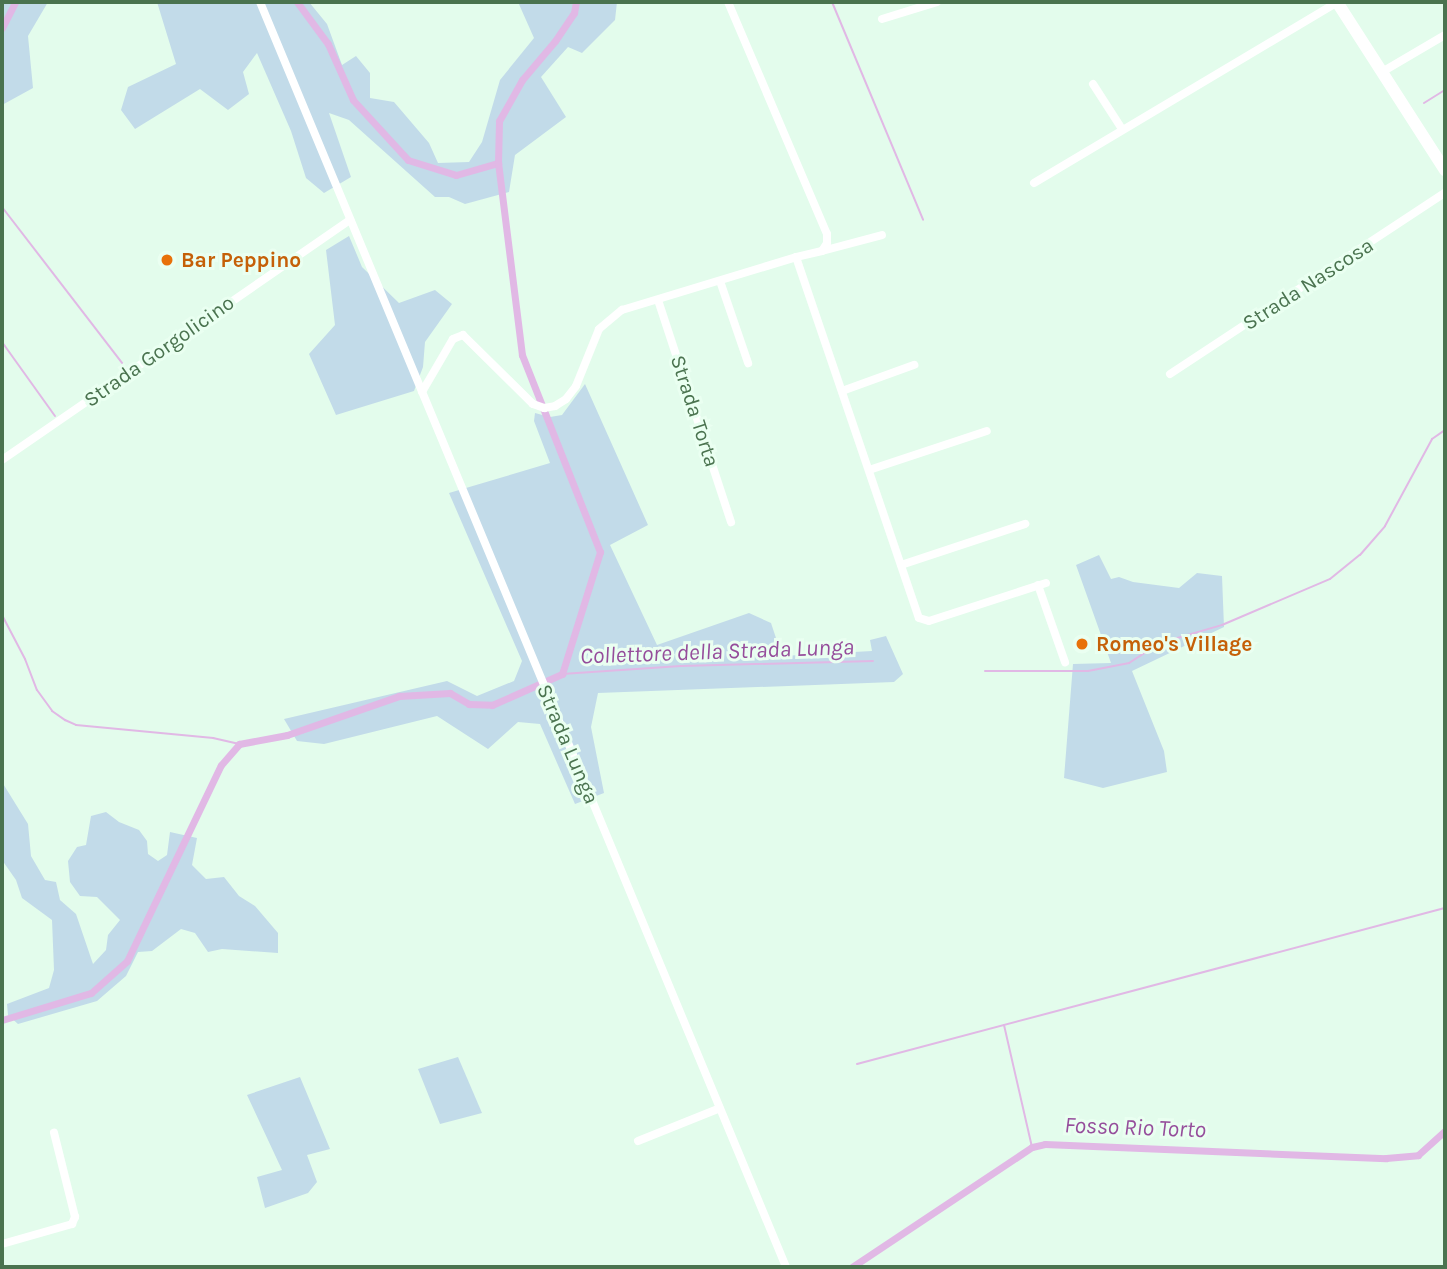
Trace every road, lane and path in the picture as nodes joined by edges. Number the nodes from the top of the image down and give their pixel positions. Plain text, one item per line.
1 (260, 2) edge
2 (728, 2) edge
3 (937, 2) edge
4 (1337, 2) edge
5 (882, 19) dead end
6 (1445, 36) edge
7 (1382, 72) junction
8 (1093, 84) dead end
9 (1122, 129) junction
10 (1445, 170) edge
11 (1034, 183) dead end
12 (1445, 193) edge
13 (351, 220) junction
14 (882, 235) dead end
15 (822, 251) junction
16 (796, 257) junction
17 (720, 281) junction
18 (658, 300) junction
19 (748, 363) dead end
20 (915, 365) dead end
21 (1170, 374) dead end
22 (842, 391) junction
23 (422, 392) junction
24 (987, 431) dead end
25 (2, 460) edge
26 (869, 470) junction
27 (731, 522) dead end
28 (1026, 524) dead end
29 (901, 565) junction
30 (1065, 662) dead end
31 (720, 1108) junction
32 (54, 1133) dead end
33 (638, 1140) dead end
34 (2, 1244) edge
35 (786, 1267) edge

1 - 13 street, Strada Lunga
2 - 15 street
3 - 5 street
4 - 7 street
4 - 9 street
6 - 7 street
7 - 10 street
8 - 9 street
9 - 11 street
12 - 21 street, Strada Nascosa
13 - 23 street, Strada Lunga
13 - 25 street, Strada Gorgolicino
14 - 15 street
15 - 16 street
16 - 17 street
16 - 22 street
17 - 18 street
17 - 19 street
18 - 23 street
18 - 27 street, Strada Torta
20 - 22 street
22 - 26 street
23 - 31 street, Strada Lunga
24 - 26 street
26 - 29 street
28 - 29 street
29 - 30 street
31 - 33 street
31 - 35 street, Strada Lunga
32 - 34 street

